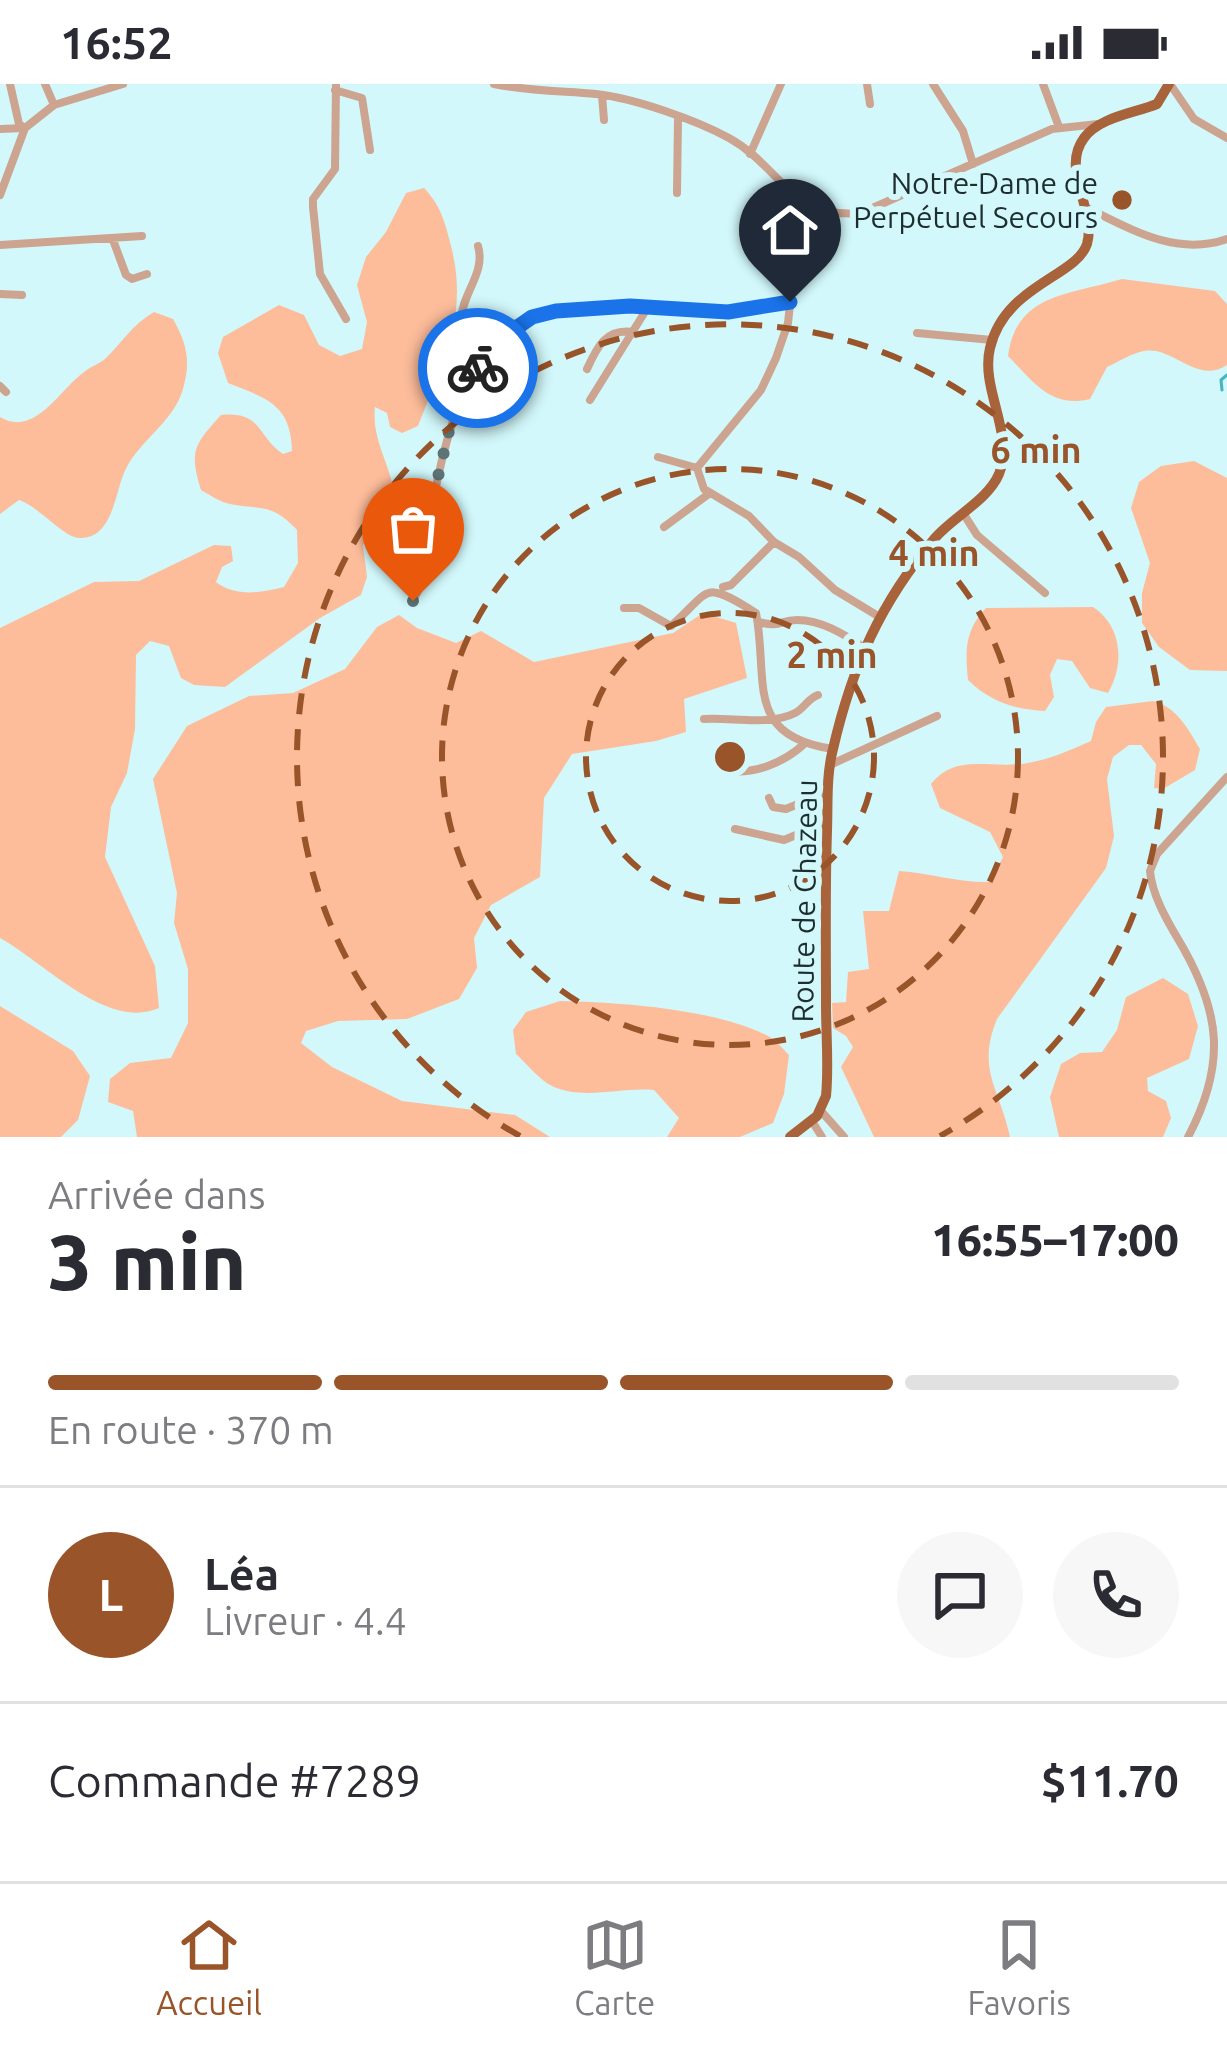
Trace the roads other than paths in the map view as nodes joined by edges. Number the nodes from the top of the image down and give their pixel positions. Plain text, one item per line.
1 (10, 84) edge
2 (45, 84) edge
3 (123, 84) edge
4 (494, 84) edge
5 (781, 84) edge
6 (867, 84) edge
7 (933, 84) edge
8 (1043, 84) edge
9 (1170, 84) edge
10 (99, 87) edge
11 (335, 87) edge
12 (602, 94) junction
13 (870, 104) dead end
14 (54, 105) junction
15 (678, 118) junction
16 (604, 120) dead end
17 (1100, 124) junction
18 (1059, 127) junction
19 (25, 128) junction
20 (0, 129) edge
21 (1227, 137) edge
22 (370, 150) dead end
23 (749, 154) junction
24 (974, 164) junction
25 (677, 193) dead end
26 (0, 195) edge
27 (1084, 206) junction
28 (812, 207) junction
29 (142, 236) dead end
30 (1227, 238) edge
31 (113, 240) junction
32 (0, 245) edge
33 (478, 246) dead end
34 (147, 274) dead end
35 (0, 294) edge
36 (22, 295) dead end
37 (790, 302) junction
38 (649, 306) junction
39 (346, 319) dead end
40 (520, 325) junction
41 (633, 332) junction
42 (917, 333) dead end
43 (992, 340) junction
44 (586, 369) dead end
45 (590, 400) dead end
46 (658, 457) dead end
47 (697, 468) junction
48 (710, 493) junction
49 (962, 512) junction
50 (664, 527) dead end
51 (774, 542) junction
52 (723, 586) dead end
53 (1045, 593) dead end
54 (413, 601) dead end
55 (624, 608) dead end
56 (878, 616) junction
57 (758, 622) junction
58 (862, 647) junction
59 (818, 694) dead end
60 (937, 716) dead end
61 (704, 718) dead end
62 (771, 719) junction
63 (803, 745) junction
64 (832, 749) junction
65 (830, 765) junction
66 (730, 771) dead end
67 (1227, 777) edge
68 (828, 791) junction
69 (769, 798) dead end
70 (827, 822) junction
71 (735, 829) dead end
72 (816, 1116) junction
73 (790, 1137) edge
74 (822, 1137) edge
75 (844, 1137) edge
76 (1188, 1137) edge

1 - 19 street
2 - 14 street
3 - 10 street
4 - 12 street
5 - 23 street
6 - 13 street
7 - 24 street
8 - 18 street
9 - 17 main road
9 - 21 street
10 - 14 street
11 - 22 street
11 - 39 street
12 - 15 street
12 - 16 street
14 - 19 street
15 - 23 street
15 - 25 street
17 - 18 street
17 - 27 main road
18 - 24 street
19 - 20 street
19 - 26 street
23 - 28 street
24 - 28 street
27 - 30 street
27 - 43 main road
28 - 37 street
29 - 31 street
31 - 32 street
31 - 34 street
33 - 40 street
35 - 36 street
37 - 38 street
37 - 47 street
38 - 40 street
38 - 41 street
40 - 54 street
41 - 44 street
41 - 45 street
42 - 43 street
43 - 49 main road, Route de Chazeau
46 - 47 street
47 - 48 street
48 - 50 street
48 - 51 street
49 - 53 street
49 - 56 main road, Route de Chazeau
51 - 52 street
51 - 56 street
55 - 57 street
56 - 58 main road, Route de Chazeau
57 - 58 street
57 - 62 street
58 - 64 main road, Route de Chazeau
59 - 62 street
60 - 65 street
61 - 62 street
62 - 63 street
63 - 64 street
63 - 66 street
64 - 65 main road, Route de Chazeau
65 - 68 main road, Route de Chazeau
67 - 76 street
68 - 69 street
68 - 70 main road, Route de Chazeau
70 - 71 street
70 - 72 main road, Route de Chazeau
72 - 73 main road
72 - 74 street
72 - 75 street

